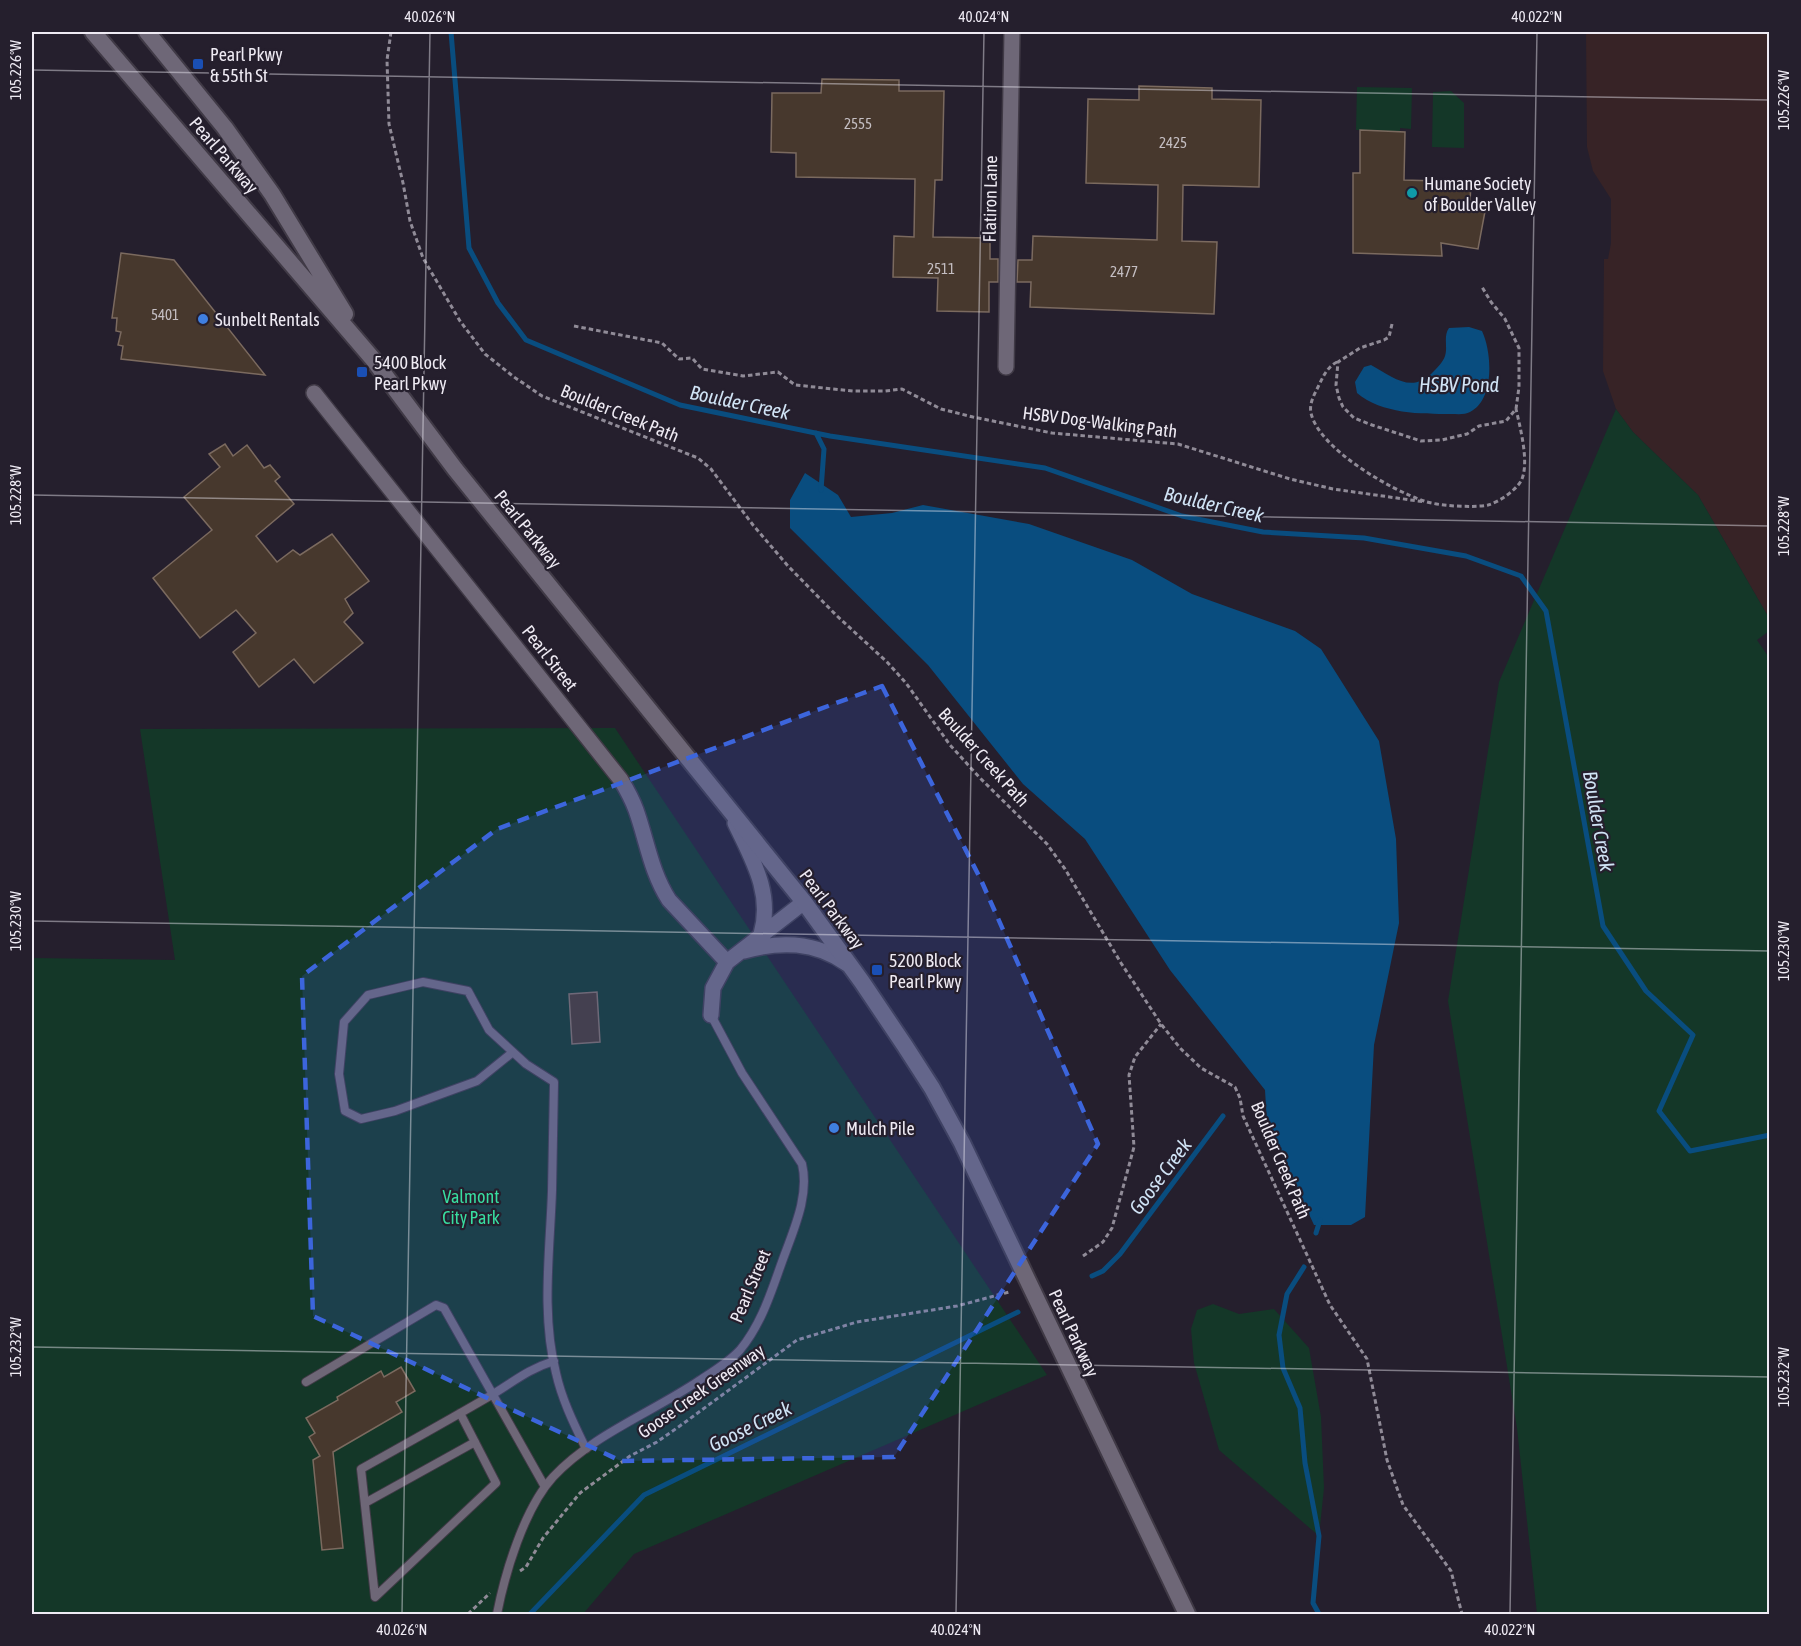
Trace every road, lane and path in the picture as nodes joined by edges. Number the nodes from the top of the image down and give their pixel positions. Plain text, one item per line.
1 (93, 32) edge
2 (147, 32) edge
3 (391, 32) edge
4 (1012, 32) edge
5 (1482, 287) dead end
6 (1392, 324) dead end
7 (574, 326) dead end
8 (372, 358) junction
9 (1338, 362) junction
10 (1006, 367) dead end
11 (314, 393) dead end
12 (1516, 409) junction
13 (1425, 502) junction
14 (729, 809) junction
15 (804, 902) junction
16 (761, 934) junction
17 (733, 957) junction
18 (852, 968) junction
19 (711, 1015) joint
20 (1161, 1024) junction
21 (513, 1052) junction
22 (1083, 1256) dead end
23 (1009, 1292) dead end
24 (554, 1361) junction
25 (306, 1382) dead end
26 (493, 1395) junction
27 (460, 1413) junction
28 (475, 1442) junction
29 (586, 1449) junction
30 (545, 1487) junction
31 (365, 1503) junction
32 (505, 1581) junction
33 (468, 1614) edge
34 (497, 1614) edge
35 (1187, 1614) edge
36 (1462, 1614) edge

1 - 8 main road, Pearl Parkway
2 - 8 main road, Pearl Parkway
3 - 20 path, Boulder Creek Path
4 - 10 street, Flatiron Lane
5 - 12 path, HSBV Dog-Walking Path
6 - 9 path
7 - 13 path, HSBV Dog-Walking Path
8 - 14 main road, Pearl Parkway
9 - 12 path
9 - 13 path
11 - 17 street, Pearl Street
12 - 13 path, HSBV Dog-Walking Path
14 - 15 main road, Pearl Parkway
14 - 16 street
15 - 16 street, Pearl Street
15 - 18 main road, Pearl Parkway
16 - 17 street, Pearl Street
17 - 18 street
17 - 19 street, Pearl Street
18 - 35 main road, Pearl Parkway
19 - 29 lane, Pearl Street
20 - 22 path
20 - 36 path, Boulder Creek Path
21 - 21 lane
21 - 24 lane
23 - 32 path, Goose Creek Greenway
24 - 26 lane
24 - 29 lane
25 - 26 lane
26 - 27 lane
26 - 30 lane
27 - 28 lane
27 - 31 lane
28 - 31 lane
28 - 31 lane
29 - 30 lane, Pearl Street
30 - 32 lane, Pearl Street
32 - 33 path, Goose Creek Greenway
32 - 34 lane, Pearl Street

